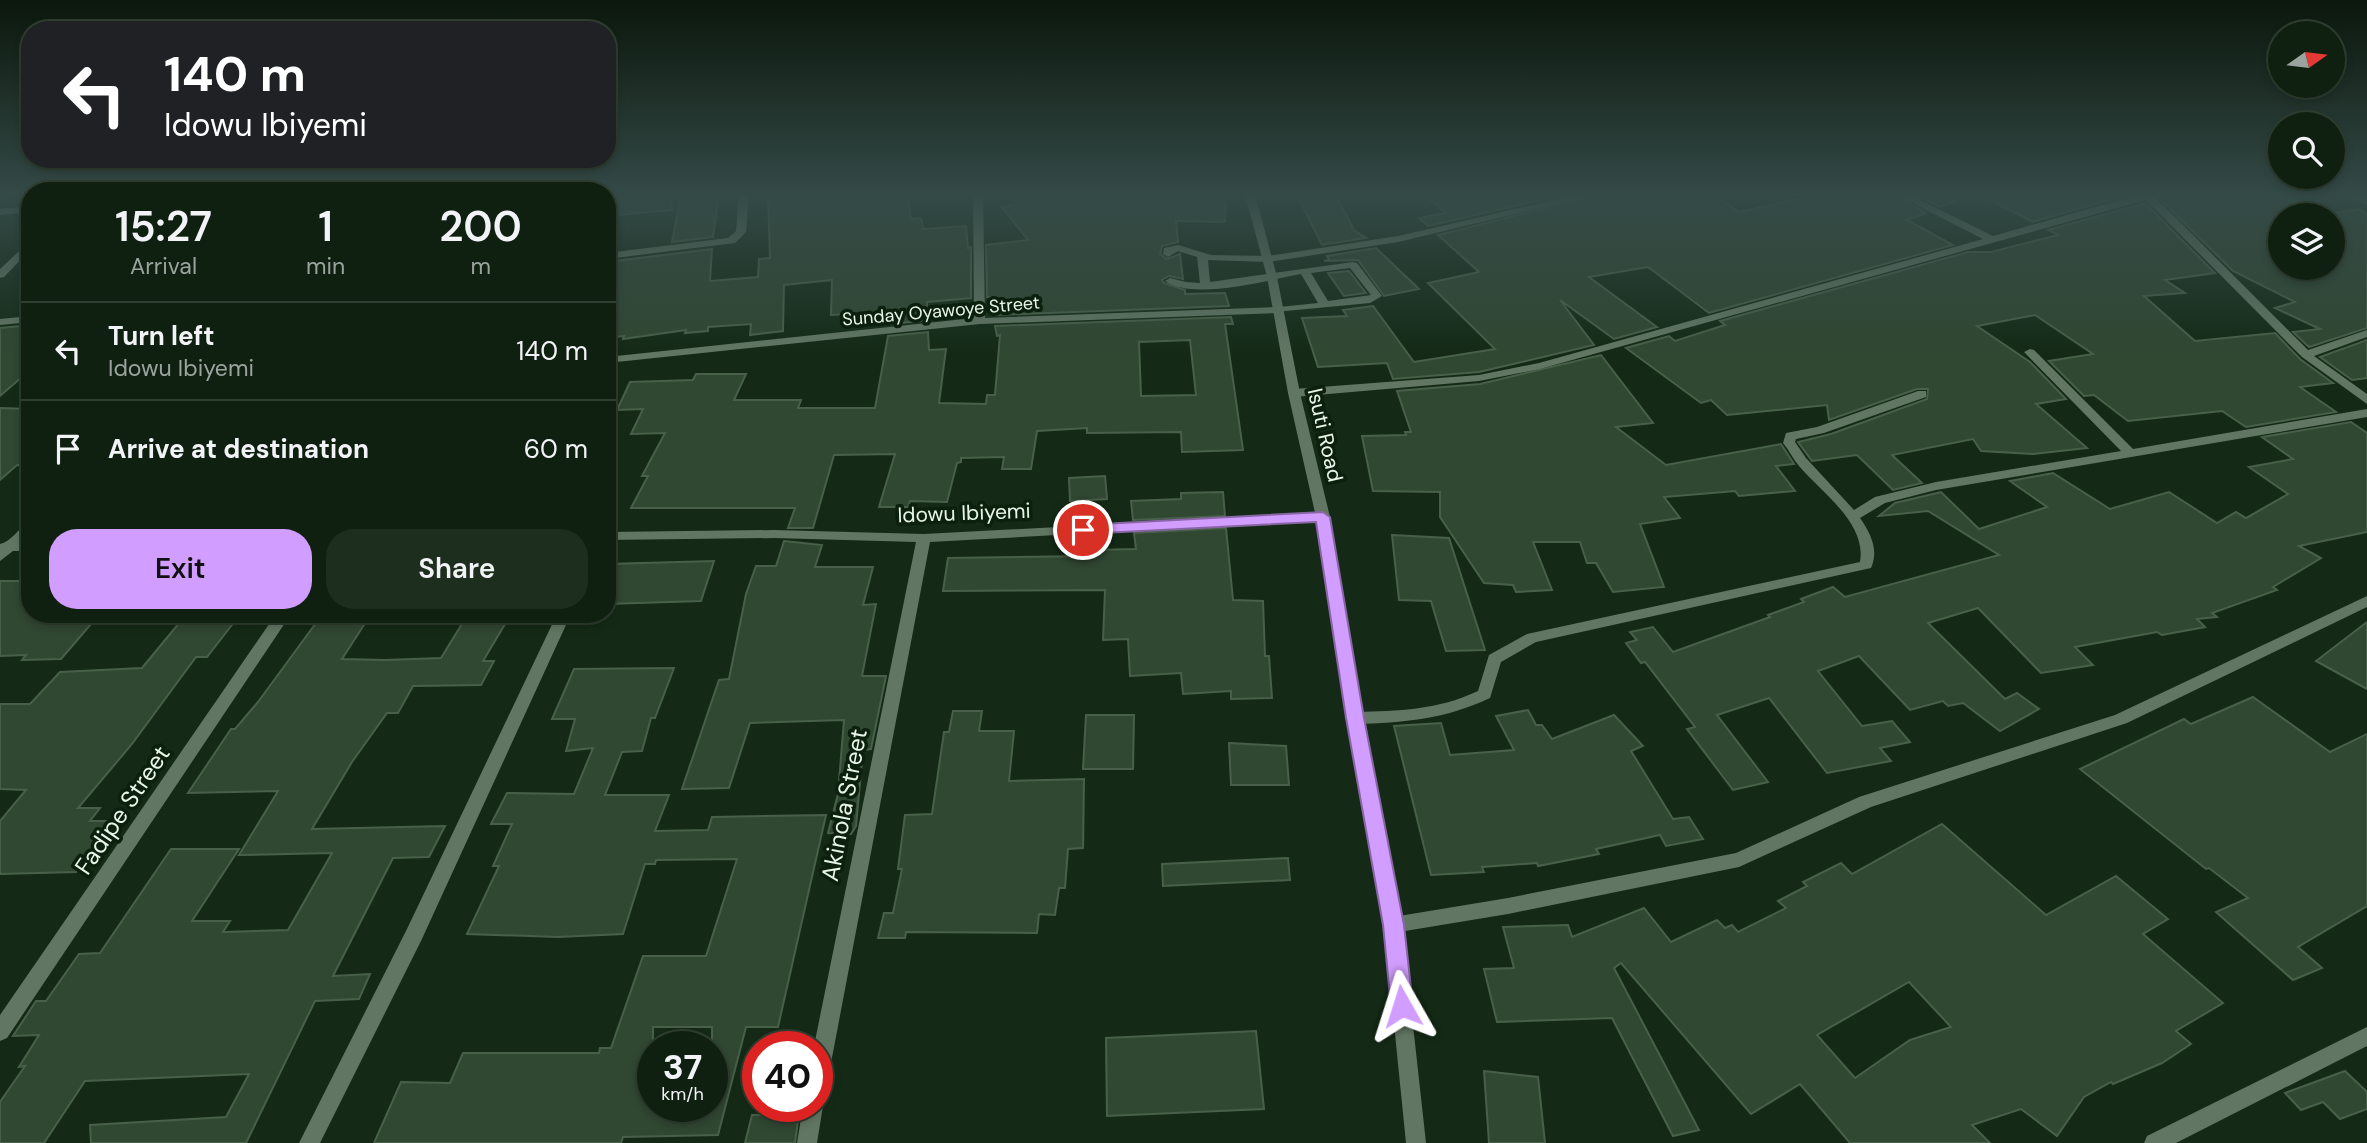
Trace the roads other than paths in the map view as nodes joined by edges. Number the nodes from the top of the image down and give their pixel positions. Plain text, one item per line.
1 (679, 247) edge
2 (979, 247) edge
3 (1265, 247) edge
4 (1344, 247) edge
5 (1967, 247) edge
6 (2202, 247) edge
7 (21, 253) edge
8 (1168, 254) dead end
9 (616, 255) edge
10 (1202, 257) junction
11 (1268, 259) junction
12 (1305, 272) junction
13 (0, 275) edge
14 (1272, 277) junction
15 (1170, 281) dead end
16 (1205, 284) junction
17 (1325, 306) junction
18 (1279, 310) junction
19 (21, 320) edge
20 (980, 321) junction
21 (0, 322) edge
22 (2367, 333) edge
23 (2030, 352) dead end
24 (2306, 355) junction
25 (616, 359) edge
26 (1294, 393) junction
27 (1922, 394) dead end
28 (2367, 400) edge
29 (2367, 413) edge
30 (2127, 451) junction
31 (1323, 517) junction
32 (1853, 517) junction
33 (21, 535) edge
34 (616, 536) edge
35 (924, 538) junction
36 (21, 548) edge
37 (3, 550) edge
38 (2367, 601) edge
39 (278, 623) edge
40 (560, 623) edge
41 (1355, 718) junction
42 (1393, 925) junction
43 (827, 1031) edge
44 (0, 1032) edge
45 (2367, 1036) edge
46 (810, 1122) edge
47 (309, 1143) edge
48 (807, 1143) edge
49 (1416, 1143) edge
50 (2154, 1143) edge

1 - 9 street
2 - 20 street
3 - 11 street, Isuti Road
4 - 11 street
5 - 26 street
6 - 24 street
7 - 13 street
8 - 10 street
10 - 11 street
10 - 16 street
11 - 14 street, Isuti Road
12 - 14 street
12 - 17 street
12 - 17 street, Sunday Oyawoye Street
14 - 16 street
14 - 18 street, Isuti Road
15 - 16 street
17 - 18 street, Sunday Oyawoye Street
18 - 20 street, Sunday Oyawoye Street
18 - 26 street, Isuti Road
19 - 21 street
20 - 25 street, Sunday Oyawoye Street
22 - 24 street
23 - 30 street
24 - 28 street
26 - 31 street, Isuti Road
27 - 32 street
29 - 30 street
30 - 32 street
31 - 35 street, Idowu Ibiyemi
31 - 41 street, Isuti Road
32 - 41 street
33 - 37 street
34 - 35 street, Idowu Ibiyemi
35 - 43 street, Akinola Street
36 - 37 street
38 - 42 street
39 - 44 street, Fadipe Street
40 - 47 street
41 - 42 street, Isuti Road
42 - 49 street, Isuti Road
45 - 50 street
46 - 48 street

